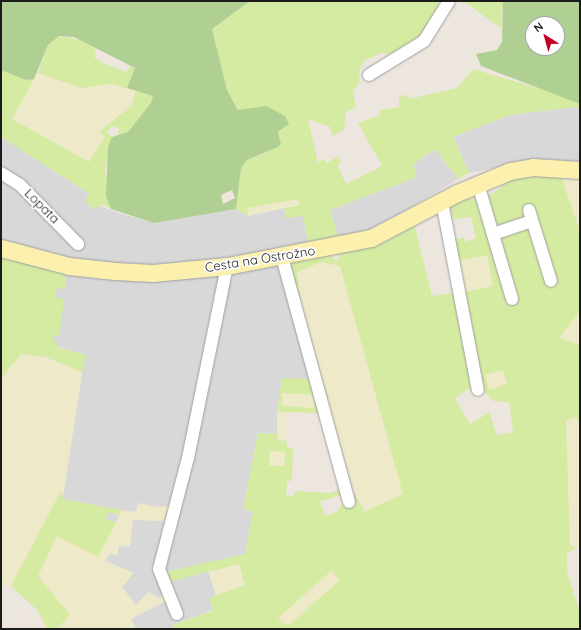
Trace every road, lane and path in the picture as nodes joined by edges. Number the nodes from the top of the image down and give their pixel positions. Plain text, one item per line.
1 (449, 1) edge
2 (369, 75) dead end
3 (580, 170) edge
4 (1, 173) edge
5 (478, 184) junction
6 (442, 202) junction
7 (493, 234) junction
8 (78, 244) dead end
9 (1, 248) edge
10 (282, 257) junction
11 (227, 266) junction
12 (551, 281) dead end
13 (512, 299) dead end
14 (478, 390) dead end
15 (349, 502) dead end
16 (177, 614) dead end

1 - 2 street
3 - 5 street, Cesta na Ostrožno
4 - 8 street, Lopata
5 - 6 street, Cesta na Ostrožno
5 - 7 street
6 - 10 street, Cesta na Ostrožno
6 - 14 street
7 - 12 street
7 - 13 street
9 - 11 street, Cesta na Ostrožno
10 - 11 street, Cesta na Ostrožno
10 - 15 street
11 - 16 street

